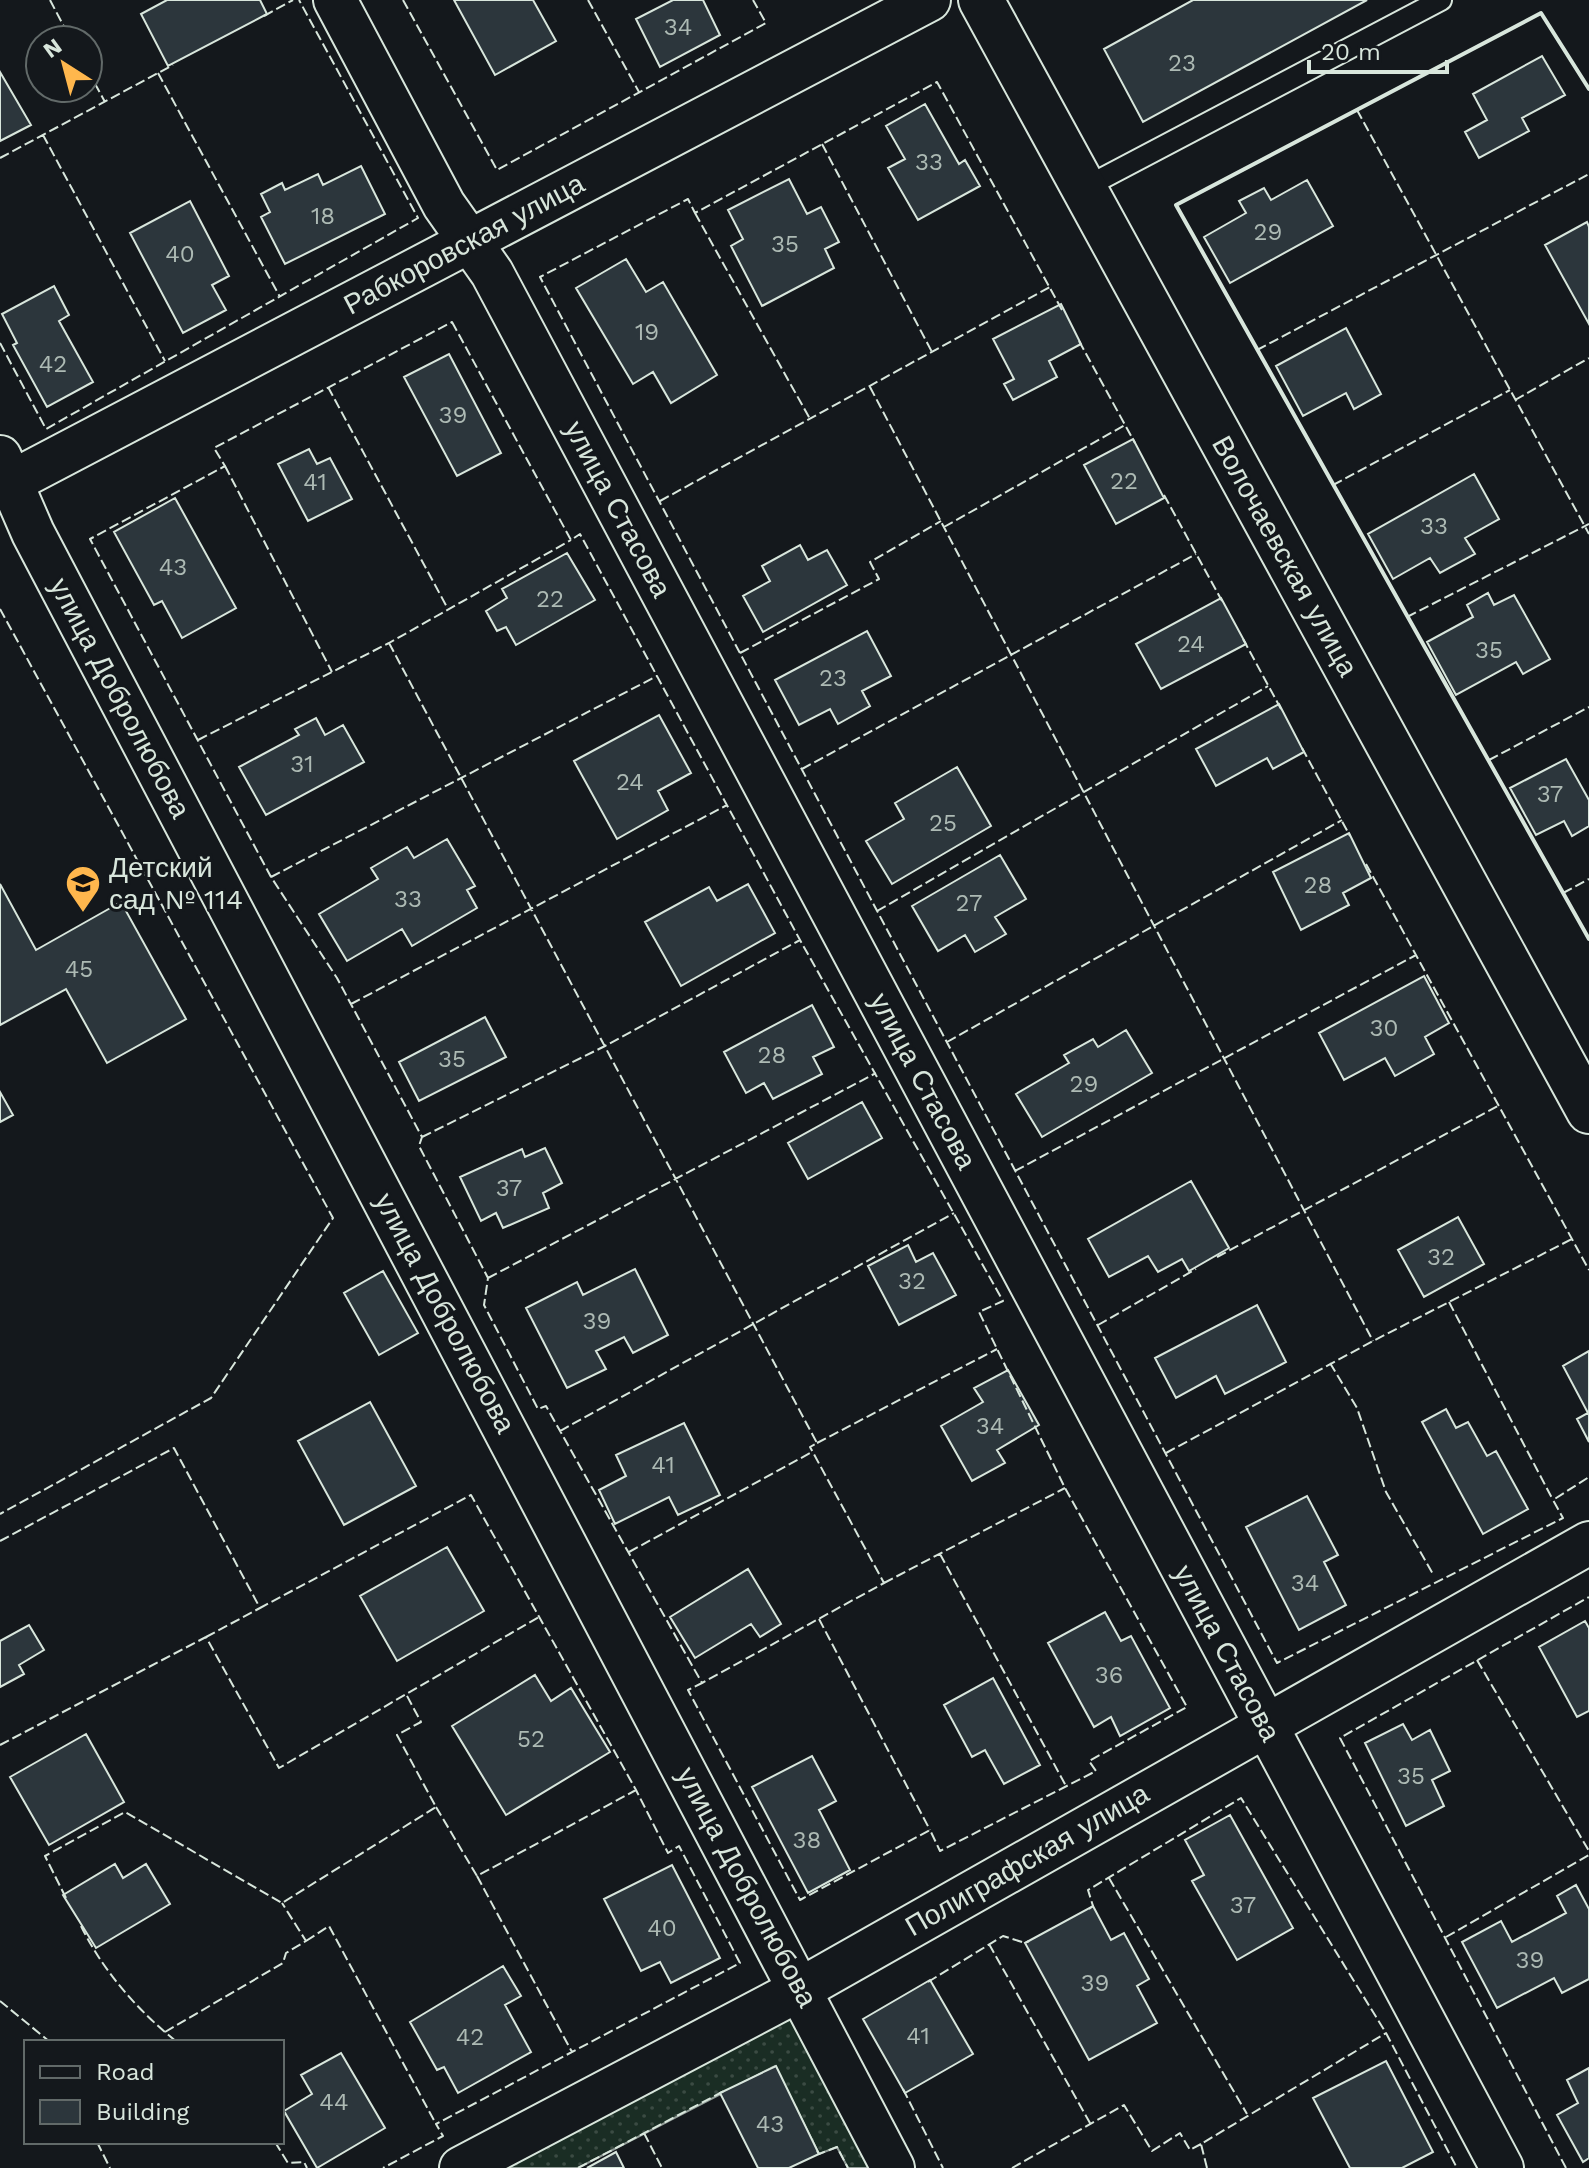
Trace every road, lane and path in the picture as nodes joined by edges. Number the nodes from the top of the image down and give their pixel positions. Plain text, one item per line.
1 (335, 0) edge
2 (929, 0) edge
3 (981, 0) edge
4 (1441, 0) edge
5 (1084, 188) junction
6 (470, 240) junction
7 (4, 476) edge
8 (1589, 1111) edge
9 (1589, 1543) edge
10 (1265, 1724) junction
11 (801, 1989) junction
12 (461, 2168) edge
13 (893, 2168) edge
14 (1502, 2168) edge

1 - 6 street, улица Стасова
2 - 6 street, Рабкоровская улица
3 - 5 street, Волочаевская улица
4 - 5 lane
5 - 8 street, Волочаевская улица
6 - 7 street, Рабкоровская улица
6 - 10 street, улица Стасова
7 - 11 street, улица Добролюбова
9 - 10 street, Полиграфская улица
10 - 11 street, Полиграфская улица
10 - 14 street, улица Стасова
11 - 12 street, Полиграфская улица
11 - 13 street, улица Добролюбова

